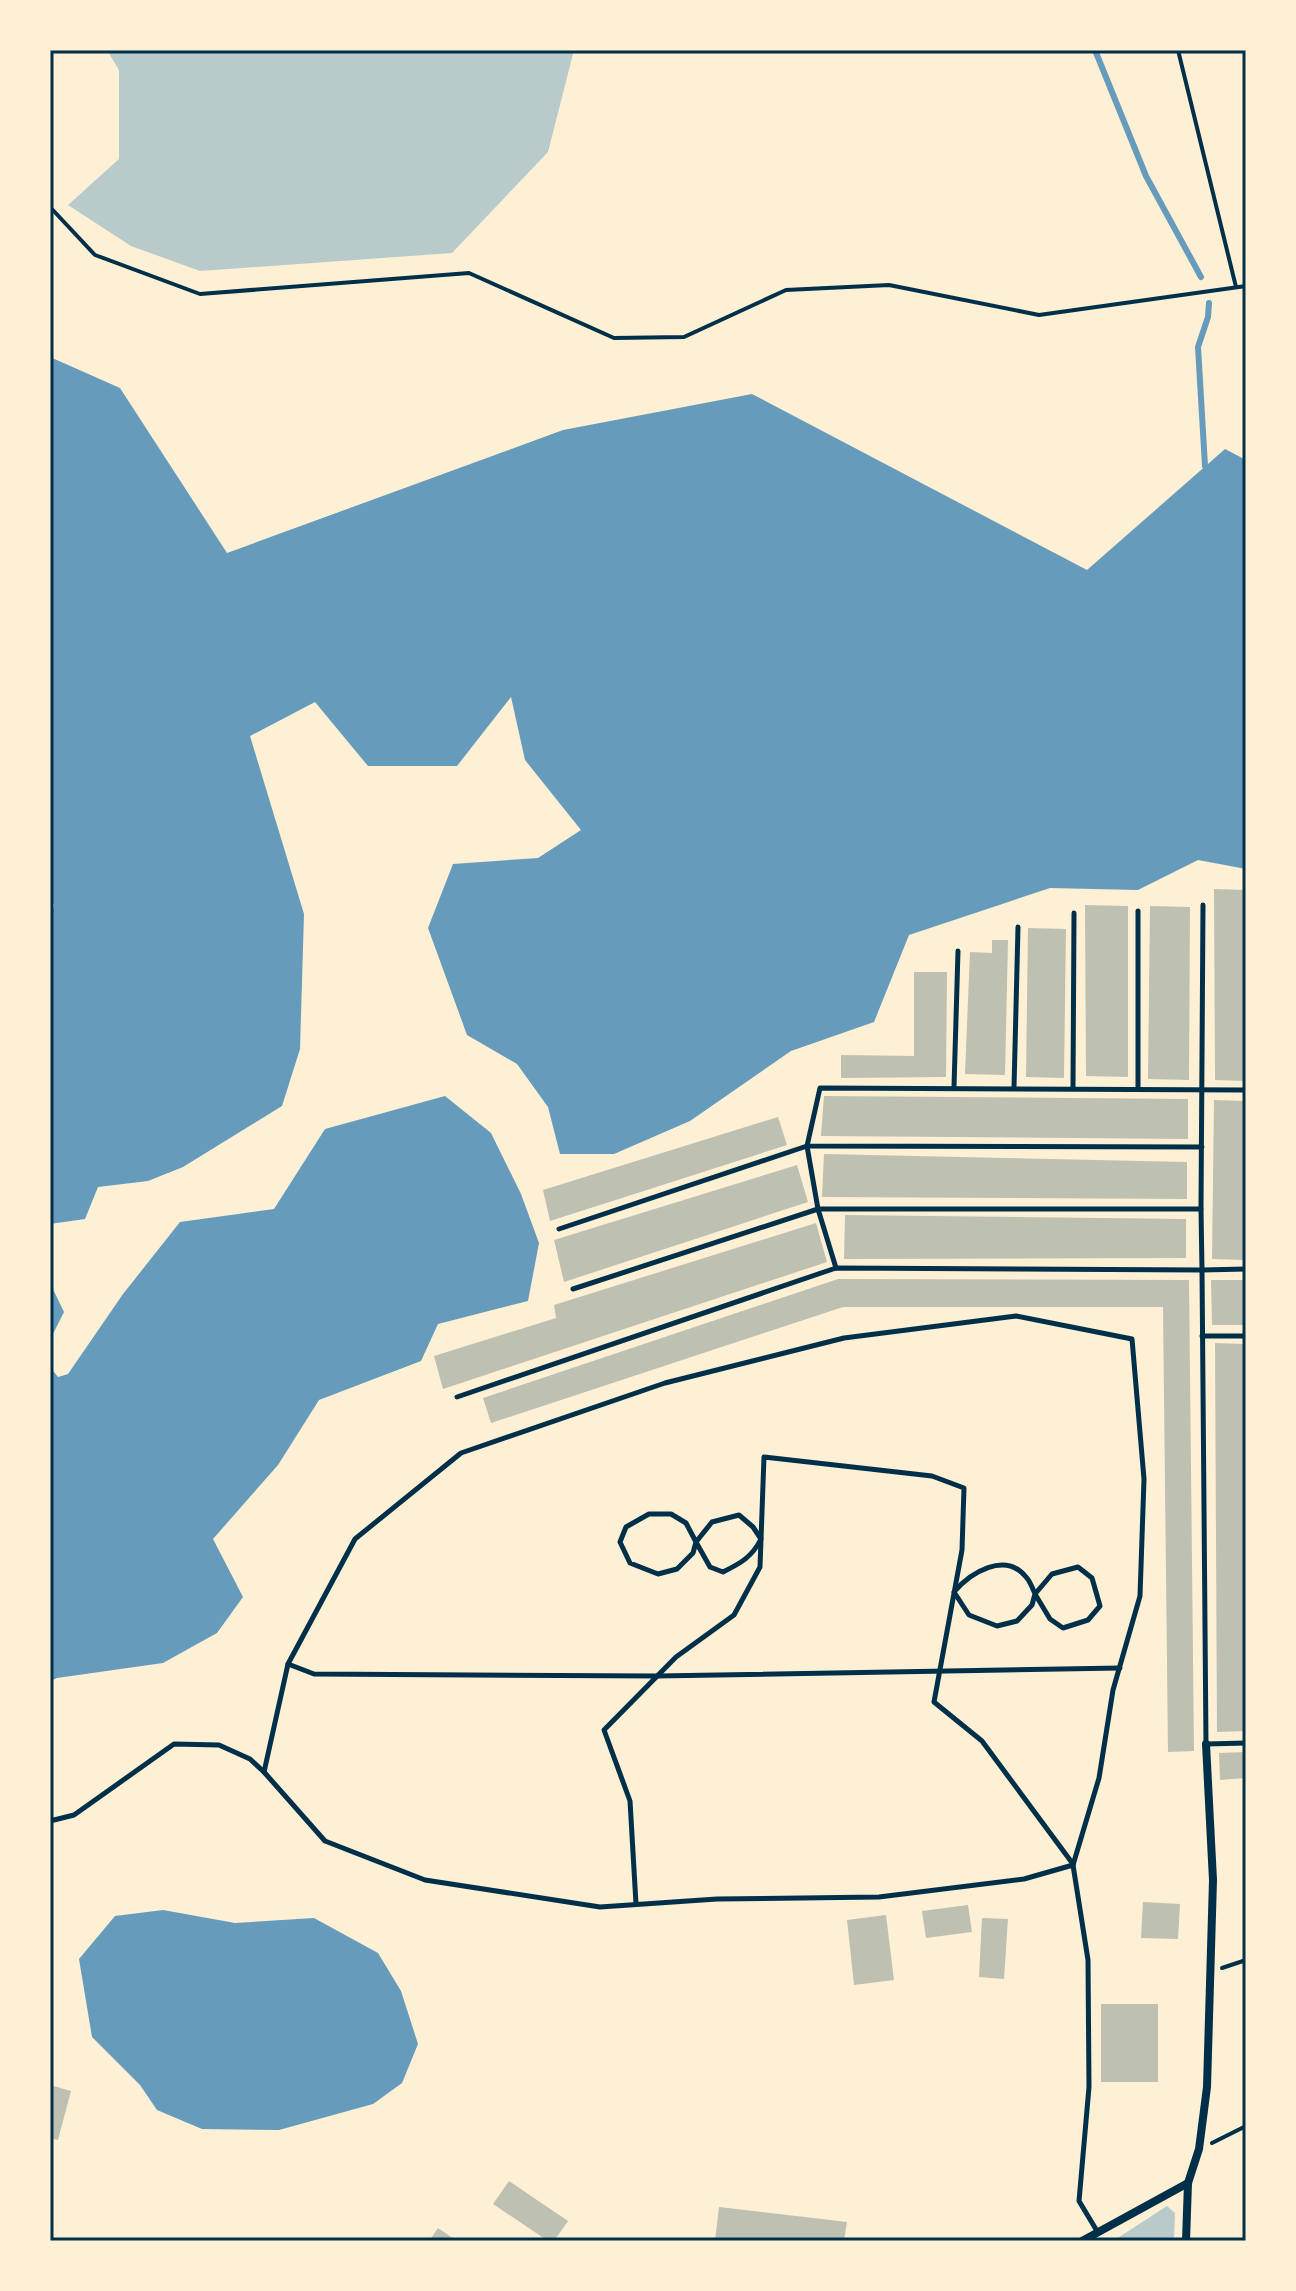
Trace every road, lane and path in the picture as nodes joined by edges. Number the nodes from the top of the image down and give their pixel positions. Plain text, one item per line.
1 (1178, 50) edge
2 (50, 207) edge
3 (1246, 286) edge
4 (1236, 287) junction
5 (1203, 905) dead end
6 (1138, 911) dead end
7 (1074, 913) dead end
8 (1018, 927) dead end
9 (958, 951) dead end
10 (954, 1087) junction
11 (1014, 1088) junction
12 (1073, 1088) junction
13 (1138, 1089) junction
14 (1202, 1090) junction
15 (1246, 1090) edge
16 (807, 1146) junction
17 (1202, 1147) junction
18 (818, 1209) junction
19 (1201, 1209) junction
20 (559, 1229) dead end
21 (836, 1268) junction
22 (1246, 1269) edge
23 (1202, 1270) junction
24 (573, 1289) dead end
25 (1202, 1336) junction
26 (1246, 1336) edge
27 (457, 1397) dead end
28 (761, 1539) junction
29 (696, 1542) junction
30 (954, 1592) junction
31 (1035, 1594) junction
32 (288, 1664) junction
33 (1120, 1668) junction
34 (939, 1669) junction
35 (657, 1676) junction
36 (1246, 1743) edge
37 (1206, 1744) junction
38 (264, 1772) junction
39 (50, 1821) edge
40 (1073, 1865) junction
41 (636, 1904) junction
42 (1246, 1960) edge
43 (1211, 1972) junction
44 (1246, 2126) edge
45 (1199, 2149) junction
46 (1188, 2183) junction
47 (1098, 2232) junction
48 (1082, 2241) edge
49 (1186, 2241) edge

1 - 4 path
2 - 4 path
3 - 4 path
5 - 14 lane
6 - 13 lane
7 - 12 lane
8 - 11 lane
9 - 10 lane
10 - 11 lane
10 - 16 lane
11 - 12 lane
12 - 13 lane
13 - 14 lane
14 - 15 lane
14 - 17 lane
16 - 17 lane
16 - 18 lane
16 - 20 lane
17 - 19 lane
18 - 19 lane
18 - 21 lane
18 - 24 lane
19 - 23 lane
21 - 23 lane
21 - 27 lane
22 - 23 lane
23 - 25 lane
25 - 26 lane
25 - 37 lane
28 - 29 lane
28 - 29 lane
28 - 30 lane
28 - 35 lane
29 - 29 lane
30 - 31 lane
30 - 31 lane
30 - 34 lane
31 - 31 lane
32 - 33 lane
32 - 35 lane
32 - 38 lane
33 - 34 lane
33 - 40 lane
34 - 35 lane
34 - 40 lane
35 - 41 lane
36 - 37 lane
37 - 43 street
38 - 39 lane
38 - 41 lane
40 - 41 lane
40 - 47 lane
42 - 43 path
43 - 45 street
44 - 45 path
45 - 46 street
46 - 47 street
46 - 49 street
47 - 48 street

